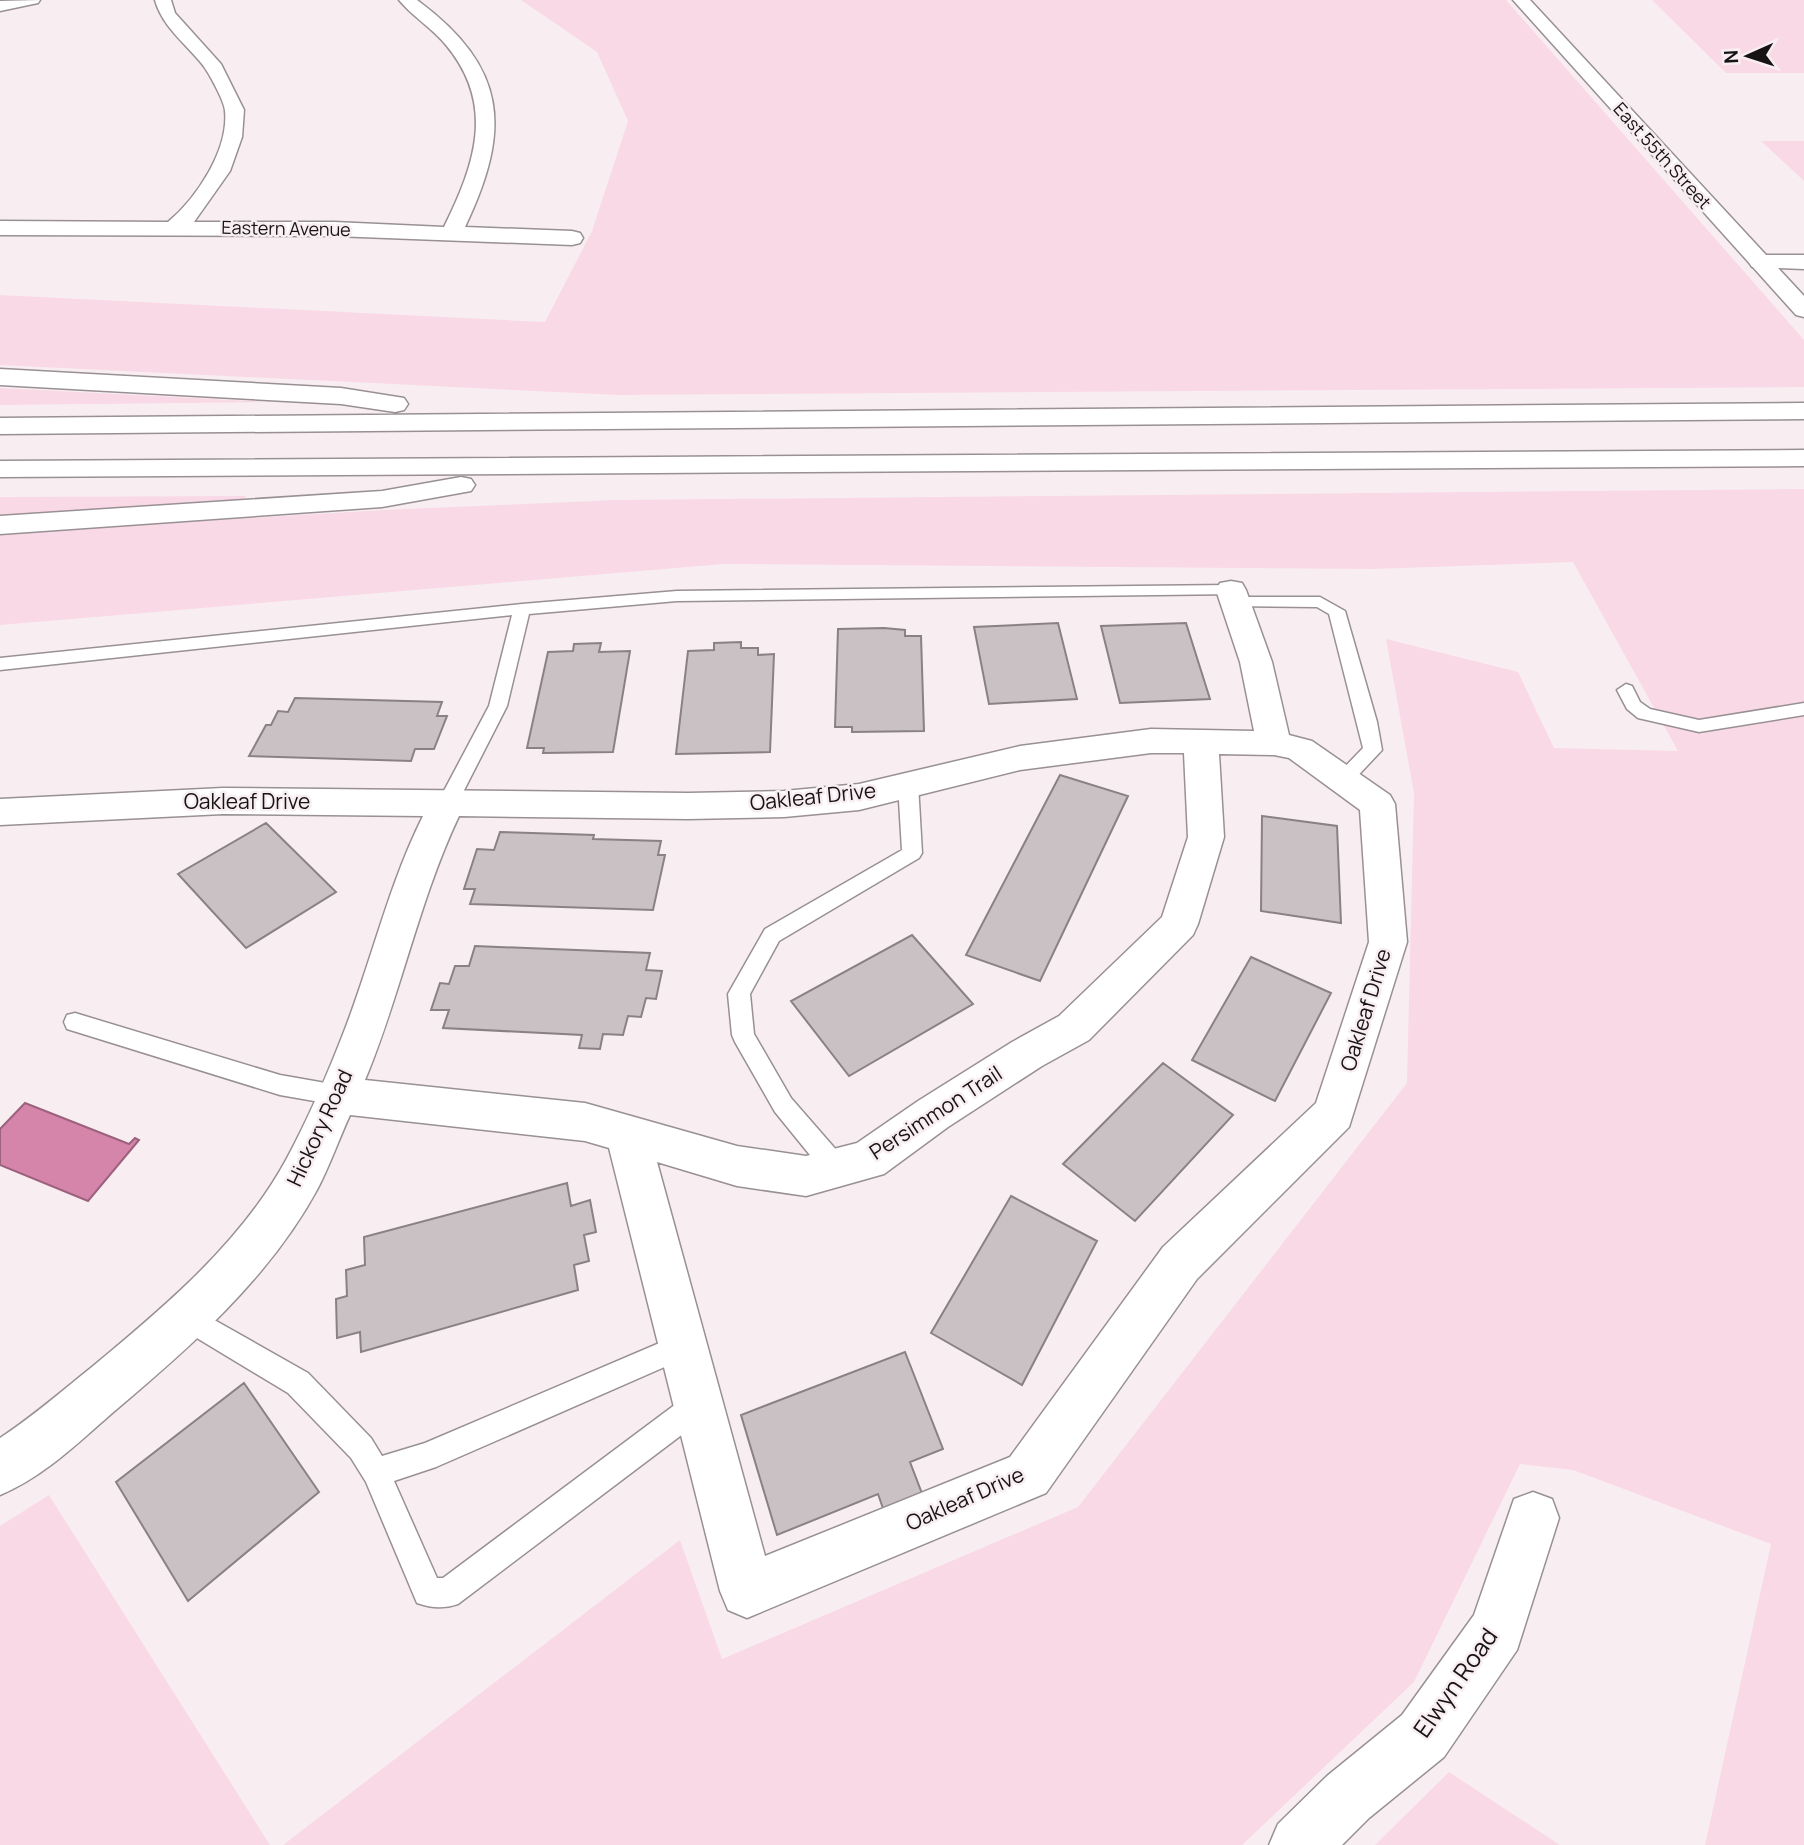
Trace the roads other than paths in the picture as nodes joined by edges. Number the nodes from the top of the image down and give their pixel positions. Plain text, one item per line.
1 (32, 0) edge
2 (163, 0) edge
3 (407, 0) edge
4 (1521, 0) edge
5 (0, 6) edge
6 (175, 227) junction
7 (0, 228) edge
8 (451, 234) junction
9 (572, 238) dead end
10 (1760, 262) junction
11 (1804, 262) edge
12 (1804, 310) edge
13 (0, 377) edge
14 (1804, 411) edge
15 (518, 422) junction
16 (0, 426) edge
17 (1804, 458) edge
18 (574, 466) junction
19 (0, 470) edge
20 (0, 525) edge
21 (1233, 596) junction
22 (522, 609) junction
23 (0, 664) edge
24 (1626, 690) dead end
25 (1804, 709) edge
26 (1200, 742) junction
27 (1275, 743) junction
28 (1343, 779) junction
29 (908, 784) junction
30 (447, 804) junction
31 (0, 812) edge
32 (75, 1021) dead end
33 (337, 1095) junction
34 (627, 1135) junction
35 (836, 1168) junction
36 (186, 1317) junction
37 (683, 1346) junction
38 (698, 1405) junction
39 (0, 1469) edge
40 (376, 1472) junction
41 (1533, 1518) dead end
42 (1299, 1845) edge

1 - 5 main road
2 - 6 main road
3 - 8 main road
4 - 10 main road, East 55th Street
6 - 7 main road, Eastern Avenue
6 - 8 main road, Eastern Avenue
8 - 9 main road, Eastern Avenue
10 - 11 main road
10 - 12 main road, East 55th Street
13 - 15 main road
14 - 15 main road
15 - 16 main road
17 - 18 main road
18 - 19 main road
18 - 20 main road
21 - 22 lane
21 - 27 main road
21 - 28 lane
22 - 23 lane
22 - 30 lane
24 - 25 lane
26 - 27 main road, Oakleaf Drive
26 - 29 main road, Oakleaf Drive
26 - 35 main road, Persimmon Trail
27 - 28 main road, Oakleaf Drive
28 - 38 main road, Oakleaf Drive
29 - 30 main road, Oakleaf Drive
29 - 35 lane
30 - 31 main road, Oakleaf Drive
30 - 33 main road, Hickory Road
32 - 33 lane
33 - 34 main road, Persimmon Trail
33 - 36 main road, Hickory Road
34 - 35 main road, Persimmon Trail
34 - 37 main road, Oakleaf Drive
36 - 39 main road, Hickory Road
36 - 40 lane
37 - 38 main road, Oakleaf Drive
37 - 40 lane
38 - 40 lane
41 - 42 main road, Elwyn Road

